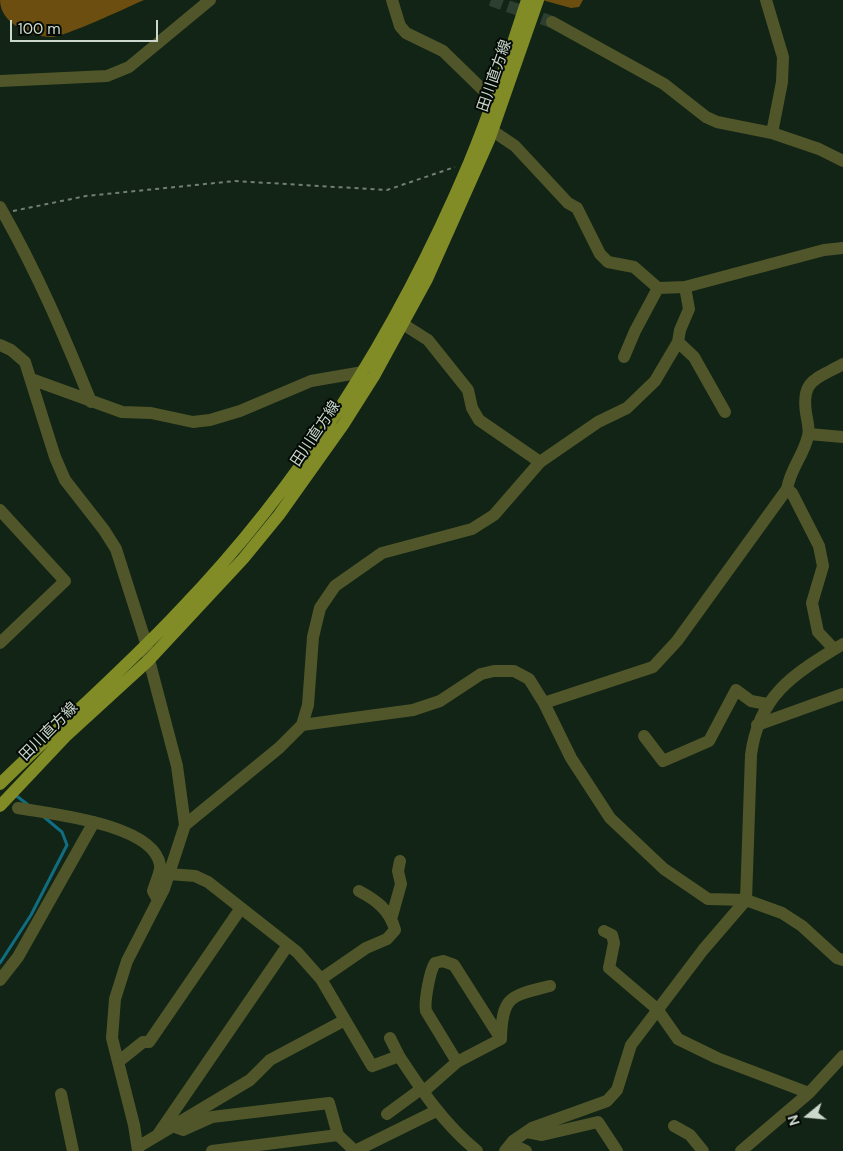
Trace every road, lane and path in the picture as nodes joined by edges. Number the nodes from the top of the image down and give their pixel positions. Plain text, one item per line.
1 (210, 0) edge
2 (392, 0) edge
3 (527, 0) edge
4 (538, 0) edge
5 (766, 0) edge
6 (552, 22) tunnel mouth
7 (0, 81) edge
8 (494, 97) junction
9 (488, 127) junction
10 (772, 133) junction
11 (843, 161) edge
12 (469, 162) junction
13 (2, 210) edge
14 (843, 248) edge
15 (685, 287) junction
16 (658, 288) junction
17 (399, 321) junction
18 (678, 342) junction
19 (0, 346) edge
20 (624, 357) dead end
21 (843, 364) edge
22 (363, 372) junction
23 (31, 379) junction
24 (91, 402) junction
25 (724, 412) dead end
26 (809, 434) junction
27 (843, 437) edge
28 (540, 462) junction
29 (787, 489) junction
30 (0, 510) edge
31 (0, 643) edge
32 (146, 643) junction
33 (839, 647) edge
34 (149, 660) junction
35 (843, 694) edge
36 (544, 703) junction
37 (767, 704) junction
38 (302, 725) junction
39 (757, 725) junction
40 (644, 736) dead end
41 (0, 784) edge
42 (3, 797) edge
43 (18, 808) dead end
44 (94, 822) junction
45 (185, 825) junction
46 (400, 861) dead end
47 (169, 874) junction
48 (359, 891) dead end
49 (158, 900) junction
50 (746, 900) junction
51 (241, 908) junction
52 (392, 916) junction
53 (604, 931) dead end
54 (288, 945) junction
55 (843, 960) edge
56 (321, 979) junction
57 (0, 980) edge
58 (550, 986) dead end
59 (657, 1009) junction
60 (345, 1020) junction
61 (390, 1038) dead end
62 (501, 1039) junction
63 (399, 1056) junction
64 (843, 1056) edge
65 (118, 1062) junction
66 (457, 1062) junction
67 (422, 1091) junction
68 (809, 1093) junction
69 (61, 1094) dead end
70 (436, 1111) junction
71 (387, 1114) dead end
72 (674, 1126) dead end
73 (173, 1127) junction
74 (527, 1132) junction
75 (338, 1135) junction
76 (156, 1137) junction
77 (508, 1147) edge
78 (138, 1149) edge
79 (73, 1151) edge
80 (212, 1151) edge
81 (355, 1151) edge
82 (477, 1151) edge
83 (526, 1151) edge
84 (617, 1151) edge
85 (703, 1151) edge
86 (741, 1151) edge

1 - 7 street
2 - 8 street
3 - 8 main road, 田川直方線
4 - 9 main road, 田川直方線
5 - 10 street
6 - 10 street
8 - 9 main road, 田川直方線
9 - 12 main road, 田川直方線
9 - 16 street
9 - 17 main road, 田川直方線
10 - 11 street
12 - 13 path
12 - 17 main road, 田川直方線
13 - 24 street
14 - 15 street
15 - 16 street
15 - 18 street
16 - 20 street
17 - 22 main road, 田川直方線
17 - 28 street
17 - 34 main road, 田川直方線
18 - 25 street
18 - 28 street
19 - 23 street
21 - 26 street
22 - 24 street
22 - 32 main road, 田川直方線
23 - 24 street
23 - 32 street
26 - 27 street
26 - 29 street
28 - 38 street
29 - 33 street
29 - 36 street
30 - 31 street
32 - 34 street
32 - 41 main road, 田川直方線
33 - 37 street
34 - 42 main road, 田川直方線
34 - 45 street
35 - 39 street
36 - 38 street
36 - 50 street
37 - 39 street
37 - 40 street
38 - 45 street
39 - 50 street
43 - 44 street
44 - 49 street
44 - 57 street
45 - 47 street
46 - 52 street
47 - 49 street
47 - 51 street
48 - 52 street
49 - 65 street
50 - 55 street
50 - 59 street
51 - 54 street
51 - 65 street
52 - 56 street
53 - 59 street
54 - 56 street
54 - 76 street
56 - 60 street
58 - 62 street
59 - 68 street
59 - 74 street
60 - 63 street
60 - 73 street
61 - 63 street
62 - 66 street
62 - 66 street
63 - 67 street
64 - 68 street
65 - 78 street
66 - 67 street
67 - 70 street
67 - 71 street
68 - 86 street
69 - 79 street
70 - 81 street
70 - 82 street
72 - 85 street
73 - 75 street
73 - 76 street
74 - 77 street
74 - 84 street
75 - 80 street
75 - 81 street
76 - 78 street
77 - 83 street

